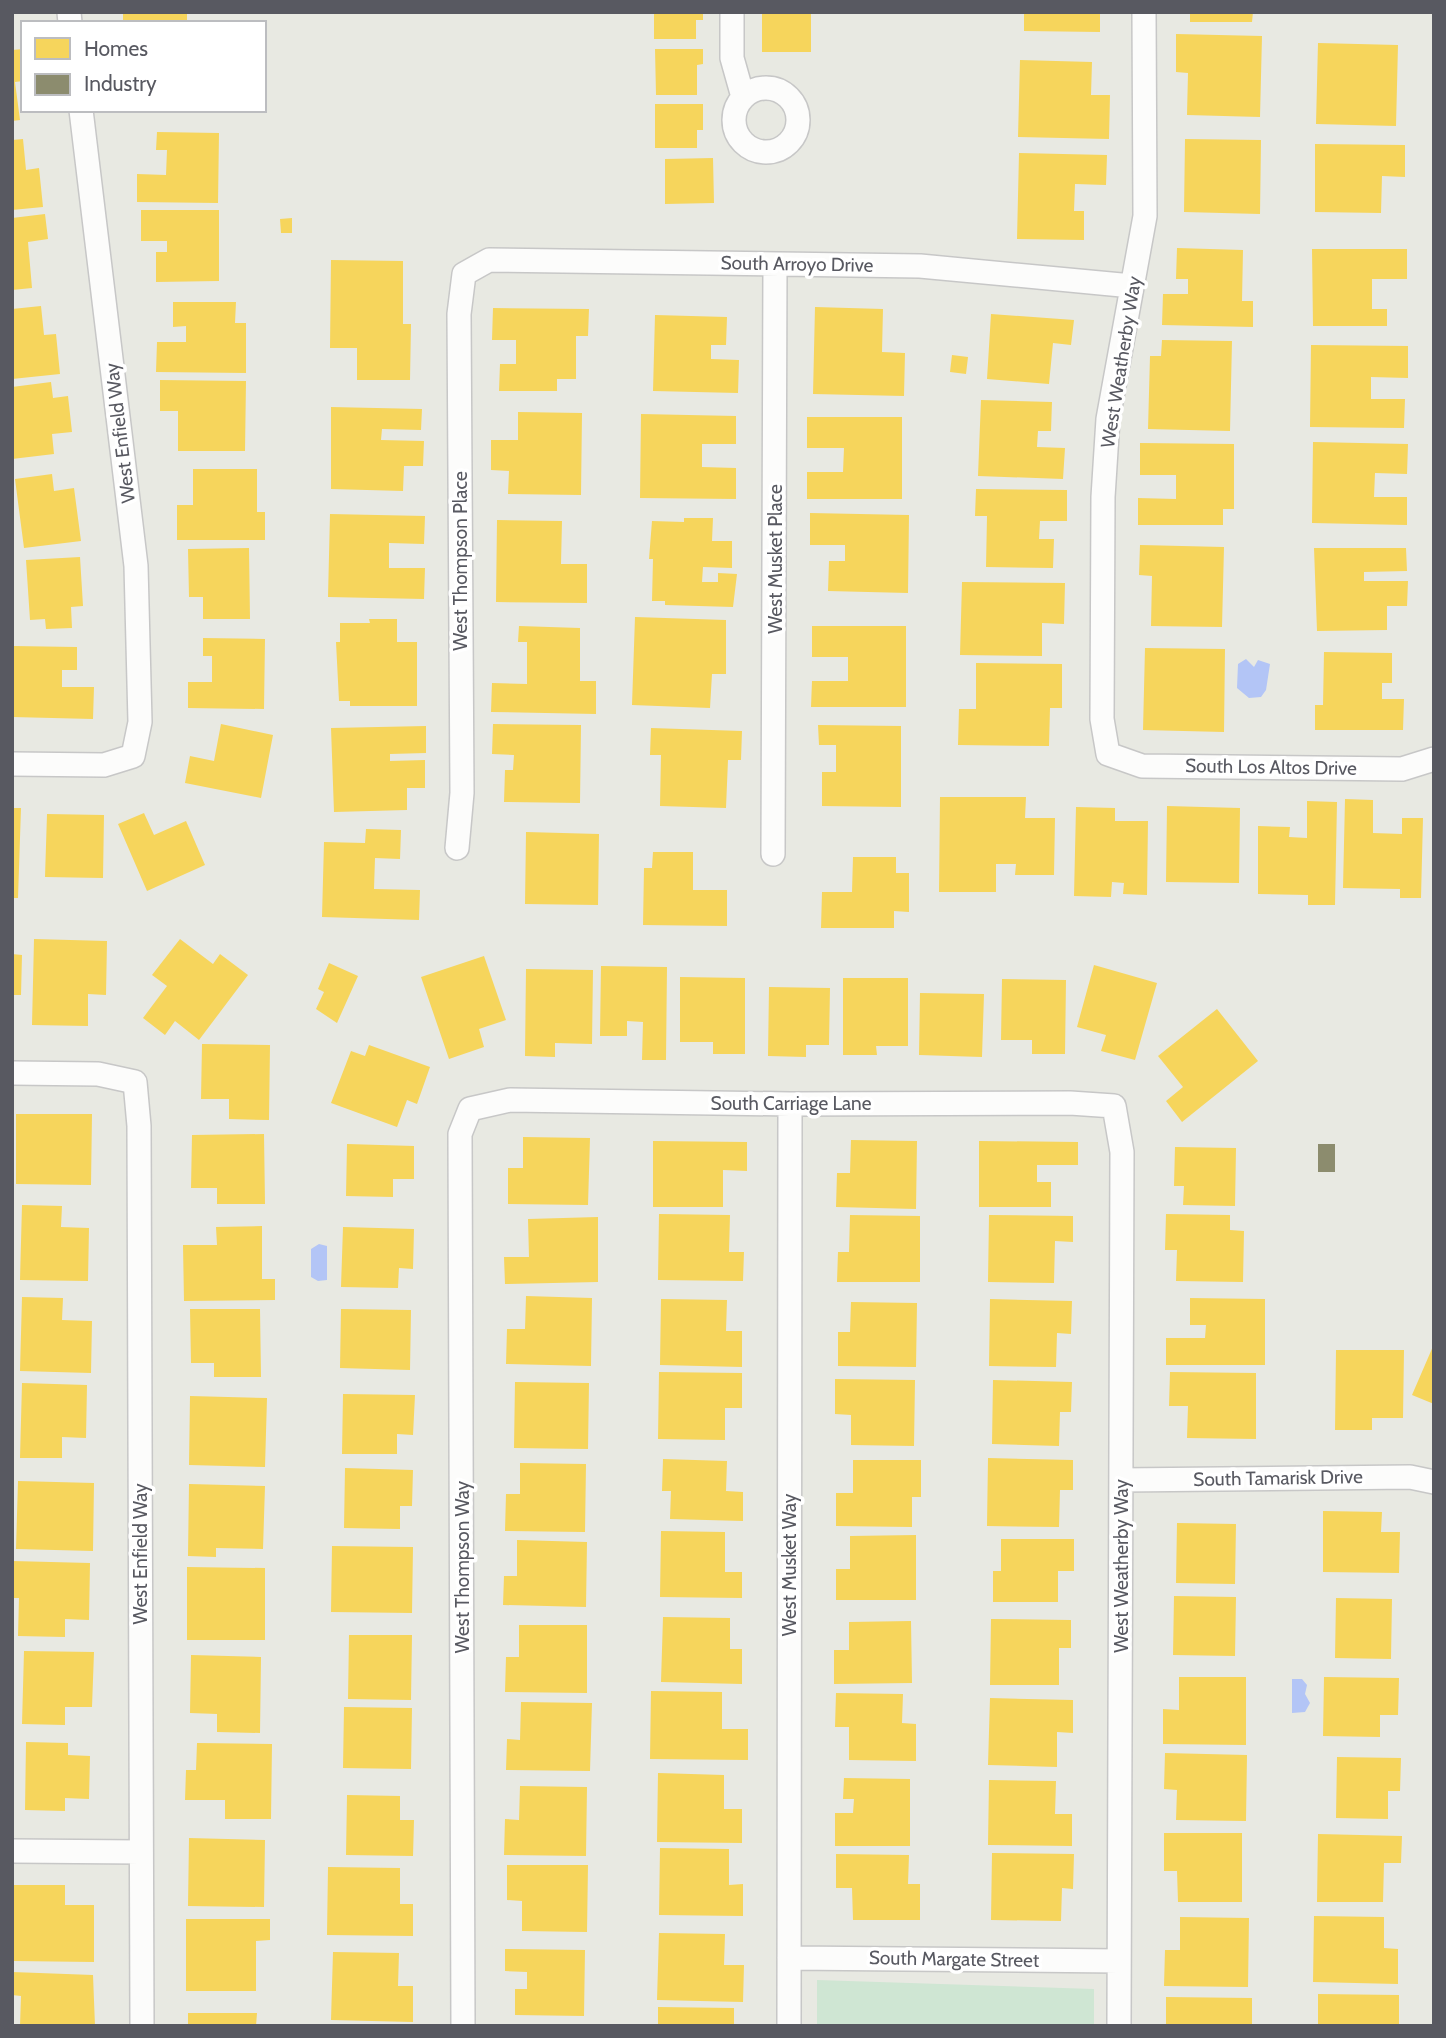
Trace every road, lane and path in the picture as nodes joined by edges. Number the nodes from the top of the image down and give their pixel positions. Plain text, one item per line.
1 (732, 12) edge
2 (1144, 12) edge
3 (743, 97) dead end
4 (81, 112) edge
5 (775, 264) junction
6 (464, 275) joint
7 (1132, 286) junction
8 (1108, 754) joint
9 (1434, 759) edge
10 (12, 764) edge
11 (457, 848) dead end
12 (774, 854) dead end
13 (12, 1073) edge
14 (790, 1104) junction
15 (1114, 1106) joint
16 (470, 1109) joint
17 (1121, 1480) junction
18 (1434, 1482) edge
19 (12, 1851) edge
20 (141, 1852) junction
21 (789, 1958) junction
22 (1119, 1961) junction
23 (142, 2026) edge
24 (463, 2026) edge
25 (789, 2026) edge
26 (1119, 2026) edge

1 - 3 street
2 - 7 street, West Weatherby Way
4 - 10 street, West Enfield Way
5 - 6 street, South Arroyo Drive
5 - 7 street, South Arroyo Drive
5 - 12 street, West Musket Place
6 - 11 street, West Thompson Place
7 - 8 street, West Weatherby Way
8 - 9 street, South Los Altos Drive
13 - 20 street, West Enfield Way
14 - 15 street, South Carriage Lane
14 - 16 street, South Carriage Lane
14 - 21 street, West Musket Way
15 - 17 street, West Weatherby Way
16 - 24 street, West Thompson Way
17 - 18 street, South Tamarisk Drive
17 - 22 street, West Weatherby Way
19 - 20 street
20 - 23 street, West Enfield Way
21 - 22 street, South Margate Street
21 - 25 street, West Musket Way
22 - 26 street, West Weatherby Way

